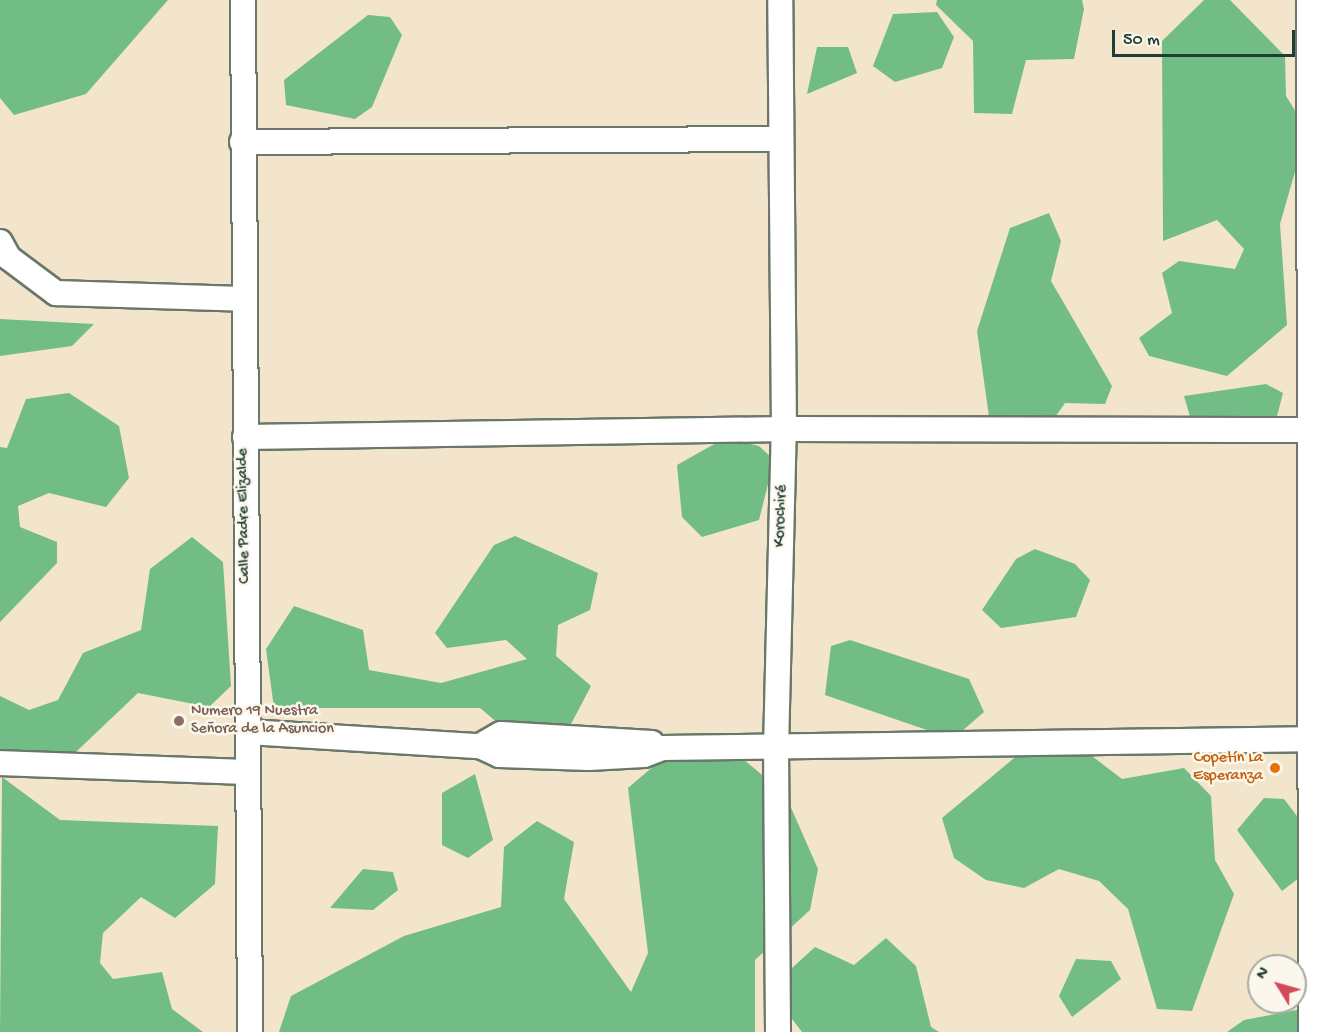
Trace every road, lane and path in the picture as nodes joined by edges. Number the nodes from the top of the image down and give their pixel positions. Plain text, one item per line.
1 (243, 0) edge
2 (780, 0) edge
3 (1313, 0) edge
4 (780, 139) junction
5 (242, 142) junction
6 (0, 242) edge
7 (1319, 265) edge
8 (243, 299) junction
9 (784, 429) junction
10 (1319, 430) edge
11 (245, 437) junction
12 (248, 732) junction
13 (1320, 739) edge
14 (776, 749) junction
15 (0, 763) edge
16 (248, 772) junction
17 (1320, 827) edge
18 (250, 1032) edge
19 (778, 1032) edge
20 (1315, 1032) edge

1 - 5 street, Calle Padre Elizalde
2 - 4 street, Korochiré
3 - 7 main road
4 - 5 street
4 - 9 street, Korochiré
5 - 8 street, Calle Padre Elizalde
6 - 8 street
7 - 10 main road
8 - 11 street, Calle Padre Elizalde
9 - 10 street
9 - 11 street
9 - 14 street, Korochiré
10 - 13 main road
11 - 12 street, Calle Padre Elizalde
12 - 14 street
12 - 16 street, Calle Padre Elizalde
13 - 14 street
13 - 17 main road
14 - 19 street, Korochiré
15 - 16 street
16 - 18 street, Calle Padre Elizalde
17 - 20 main road

